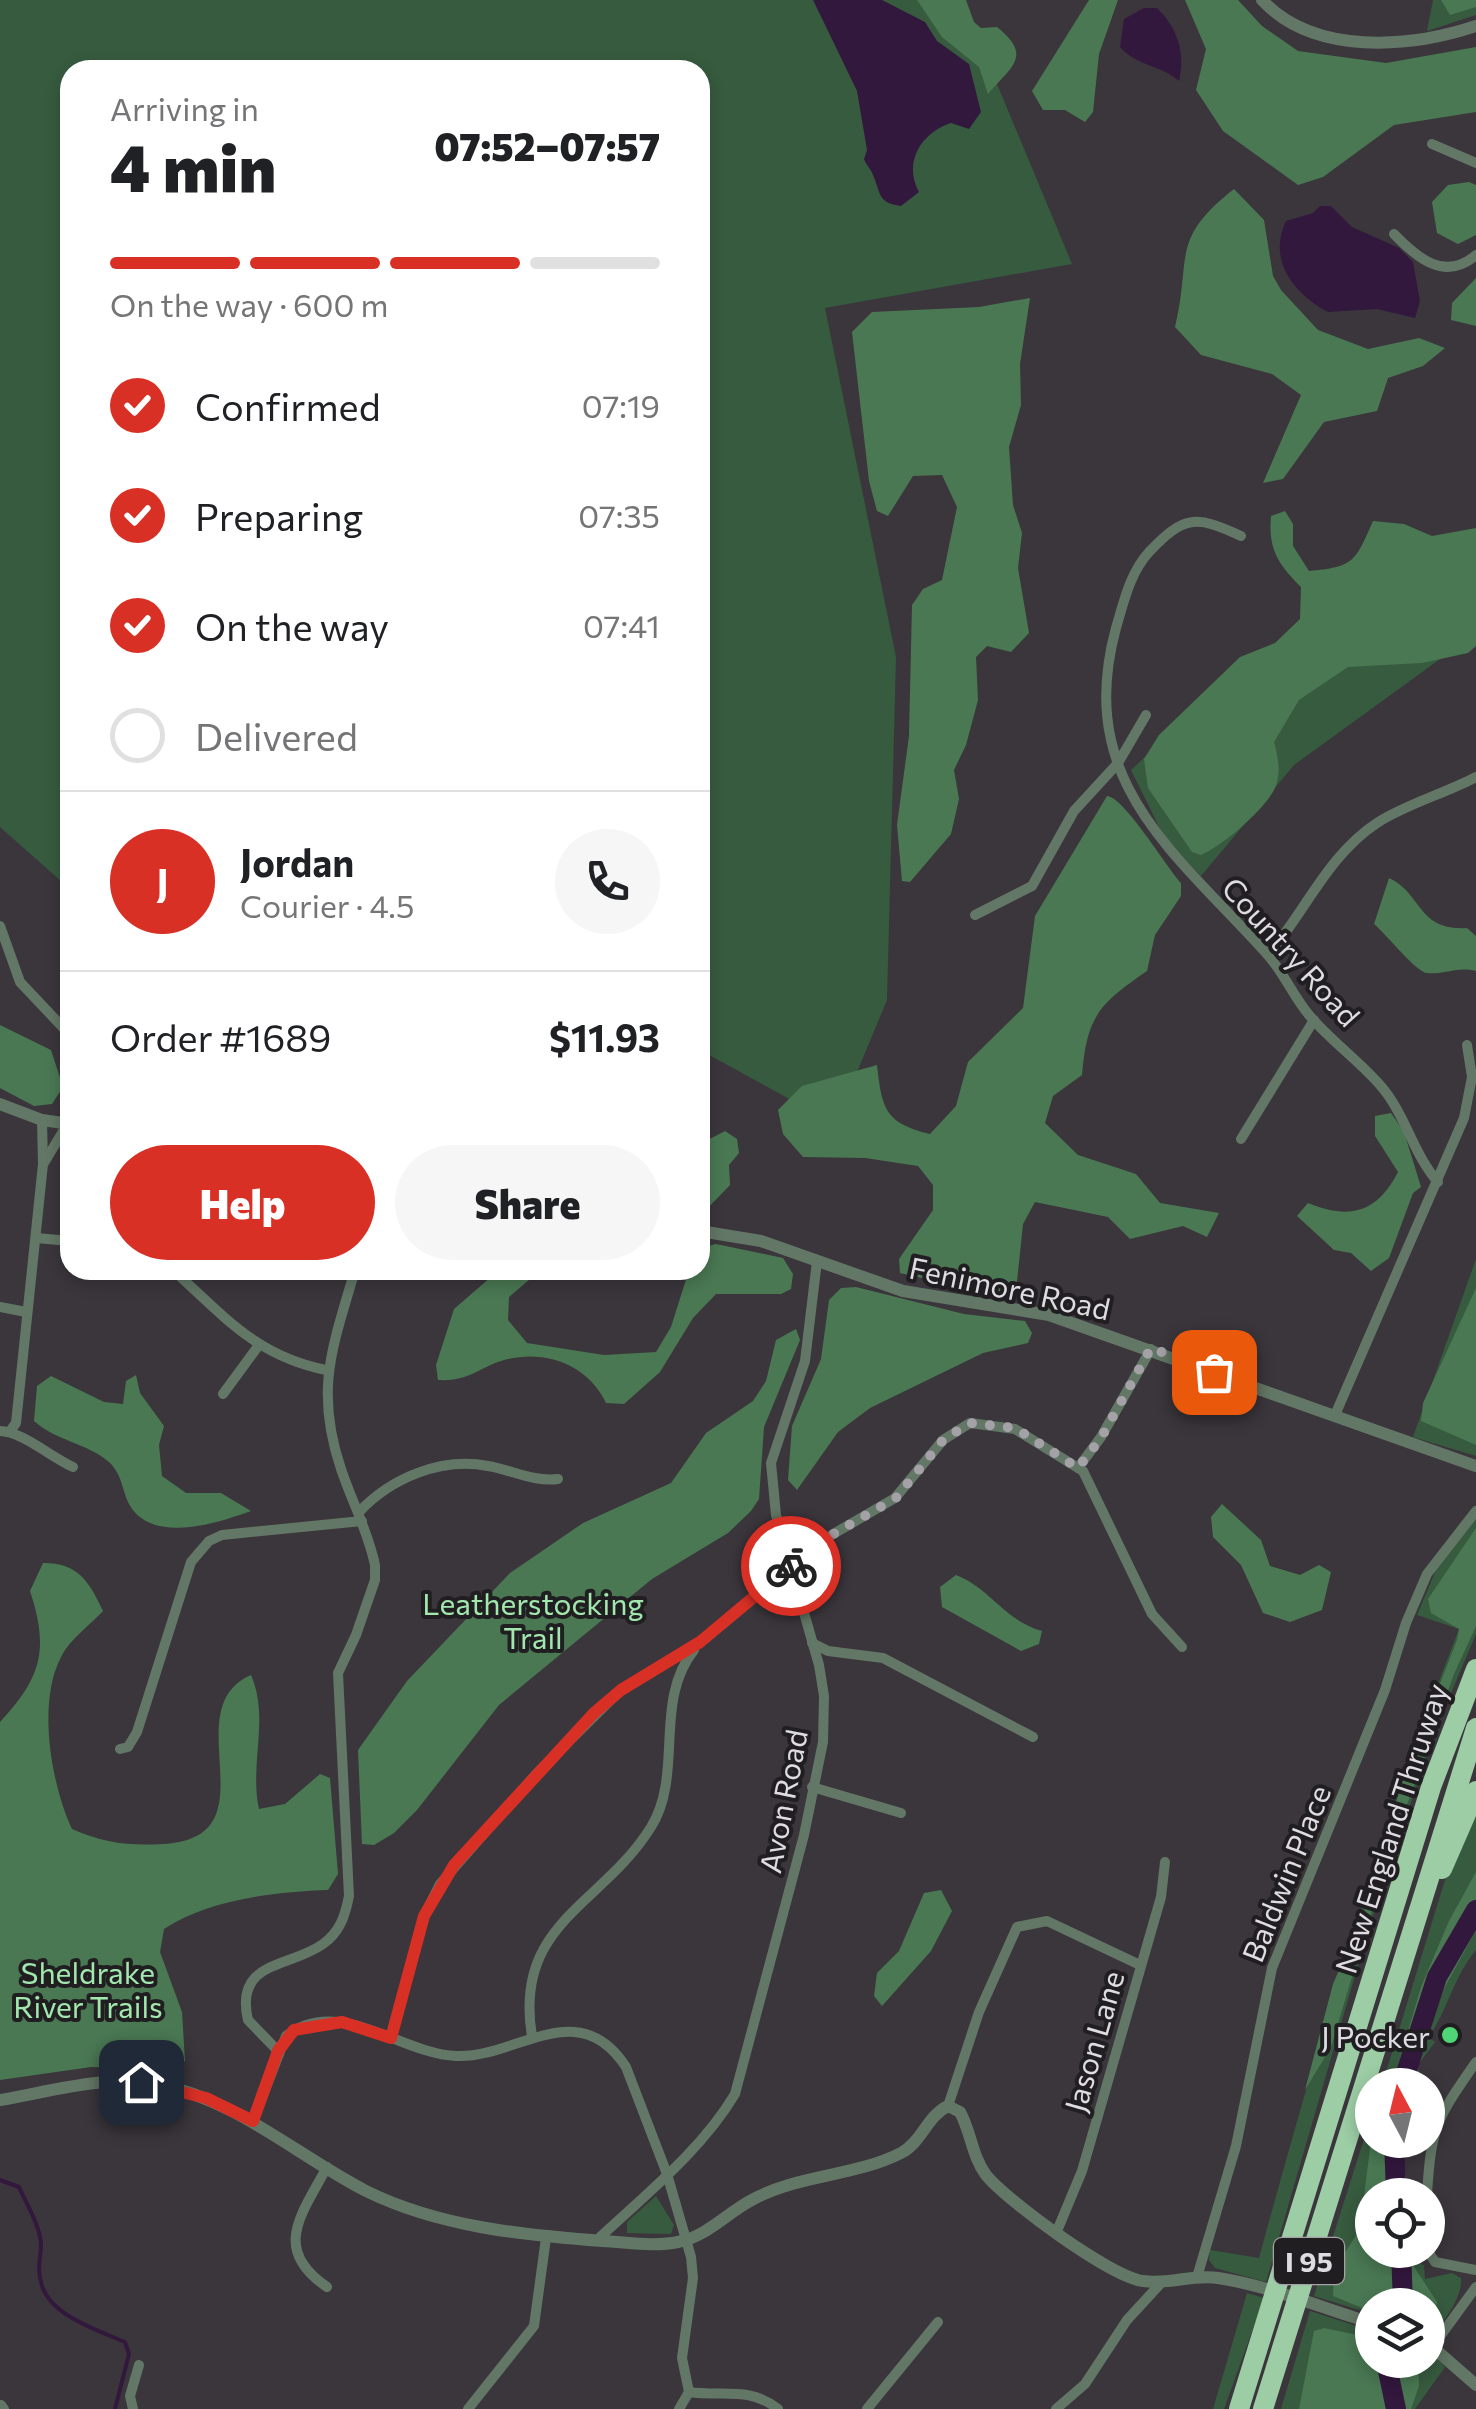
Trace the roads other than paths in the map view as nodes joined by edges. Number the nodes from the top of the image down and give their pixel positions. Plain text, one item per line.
1 (1262, 0) edge
2 (1476, 26) edge
3 (1432, 144) dead end
4 (1476, 163) edge
5 (1394, 234) dead end
6 (1476, 255) edge
7 (1241, 536) dead end
8 (1146, 714) dead end
9 (1118, 763) junction
10 (1476, 777) edge
11 (975, 915) dead end
12 (0, 926) edge
13 (1268, 955) junction
14 (1314, 1020) junction
15 (60, 1025) edge
16 (1467, 1044) dead end
17 (0, 1104) edge
18 (42, 1120) junction
19 (60, 1123) edge
20 (60, 1138) edge
21 (1241, 1139) dead end
22 (44, 1164) junction
23 (1438, 1182) junction
24 (710, 1233) edge
25 (36, 1238) junction
26 (60, 1240) edge
27 (817, 1261) junction
28 (184, 1280) edge
29 (352, 1280) edge
30 (0, 1307) edge
31 (26, 1312) junction
32 (259, 1345) junction
33 (1151, 1348) junction
34 (326, 1370) junction
35 (223, 1394) dead end
36 (1335, 1416) junction
37 (6, 1430) edge
38 (1476, 1466) edge
39 (73, 1467) dead end
40 (1078, 1468) junction
41 (558, 1479) dead end
42 (1476, 1511) edge
43 (360, 1516) junction
44 (790, 1567) junction
45 (700, 1642) junction
46 (812, 1643) junction
47 (1182, 1647) dead end
48 (1476, 1668) edge
49 (1476, 1728) edge
50 (1033, 1737) dead end
51 (120, 1749) dead end
52 (812, 1787) junction
53 (1476, 1792) edge
54 (902, 1812) dead end
55 (1165, 1862) dead end
56 (1140, 1964) junction
57 (1387, 2006) junction
58 (532, 2036) junction
59 (391, 2038) junction
60 (278, 2051) junction
61 (1476, 2062) edge
62 (0, 2100) edge
63 (948, 2106) junction
64 (253, 2121) junction
65 (327, 2167) junction
66 (667, 2174) junction
67 (1429, 2178) edge
68 (1057, 2231) junction
69 (546, 2238) junction
70 (596, 2240) junction
71 (686, 2240) junction
72 (1445, 2264) edge
73 (1476, 2270) edge
74 (1198, 2277) junction
75 (1161, 2283) junction
76 (327, 2287) dead end
77 (1476, 2287) edge
78 (1355, 2318) edge
79 (938, 2322) dead end
80 (1445, 2325) edge
81 (1445, 2357) edge
82 (138, 2365) dead end
83 (1476, 2384) edge
84 (690, 2392) junction
85 (133, 2409) edge
86 (468, 2409) edge
87 (679, 2409) edge
88 (778, 2409) edge
89 (867, 2409) edge
90 (1056, 2409) edge
91 (1240, 2409) edge
92 (1263, 2409) edge

1 - 2 street
3 - 4 street
5 - 6 street
7 - 9 street, Country Road
8 - 9 street
9 - 11 street
9 - 13 street, Country Road
10 - 13 street
12 - 15 street
13 - 14 street, Country Road
14 - 21 street
14 - 23 street, Country Road
16 - 23 street
17 - 18 street
18 - 19 street
18 - 22 street
20 - 22 street
22 - 25 street
23 - 36 street
24 - 27 street, Fenimore Road
25 - 26 street
25 - 31 street
27 - 33 street, Fenimore Road
27 - 44 street, Avon Road
28 - 32 street
29 - 34 street
30 - 31 street
31 - 37 street
32 - 34 street
32 - 35 street
33 - 36 street, Fenimore Road
33 - 40 street
34 - 43 street
36 - 38 street, Fenimore Road
37 - 39 street
40 - 44 street
40 - 47 street
41 - 43 street
42 - 74 street, Baldwin Place
43 - 51 street
43 - 60 street
44 - 45 street
44 - 46 street, Avon Road
45 - 58 street
45 - 59 street
46 - 50 street
46 - 52 street, Avon Road
48 - 91 highway, New England Thruway / I 95
49 - 57 highway, New England Thruway / I 95
52 - 54 street
52 - 66 street, Avon Road
53 - 57 highway
55 - 56 street, Jason Lane
56 - 63 street
56 - 68 street, Jason Lane
57 - 92 highway, New England Thruway / I 95
58 - 59 street
58 - 66 street
59 - 60 street
60 - 64 street
61 - 67 street
62 - 64 street
63 - 68 street
63 - 71 street
64 - 65 street
65 - 69 street
65 - 76 street
66 - 70 street, Avon Road
66 - 71 street
68 - 75 street
69 - 70 street
69 - 86 street
70 - 71 street
71 - 84 street
72 - 73 street
74 - 75 street
74 - 78 street
75 - 90 street
77 - 80 street
79 - 89 street
81 - 83 street
82 - 85 street
84 - 87 street
84 - 88 street

